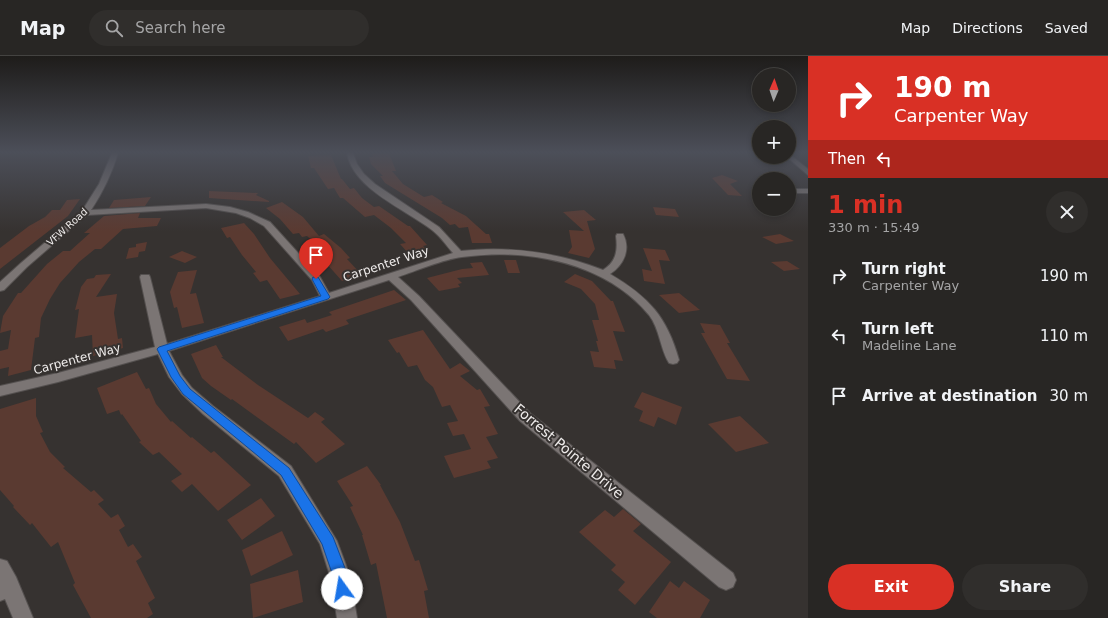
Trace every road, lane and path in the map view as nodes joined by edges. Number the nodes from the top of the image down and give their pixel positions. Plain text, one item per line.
1 (105, 179) edge
2 (365, 179) edge
3 (796, 191) edge
4 (808, 191) edge
5 (86, 213) junction
6 (620, 236) dead end
7 (459, 254) junction
8 (604, 274) junction
9 (391, 276) junction
10 (145, 277) dead end
11 (0, 288) edge
12 (326, 297) junction
13 (162, 349) junction
14 (673, 360) dead end
15 (0, 391) edge
16 (726, 580) dead end
17 (3, 581) edge
18 (23, 618) edge
19 (347, 618) edge

1 - 5 street, VFW Road
2 - 7 street
3 - 4 street
5 - 11 street, VFW Road
5 - 12 street
6 - 8 street
7 - 8 street, Carpenter Way
7 - 9 street, Carpenter Way
8 - 14 street, Carpenter Way
9 - 12 street, Carpenter Way
9 - 16 street, Forrest Pointe Drive
10 - 13 street
12 - 13 street, Carpenter Way
13 - 15 street, Carpenter Way
13 - 19 street
17 - 18 street

